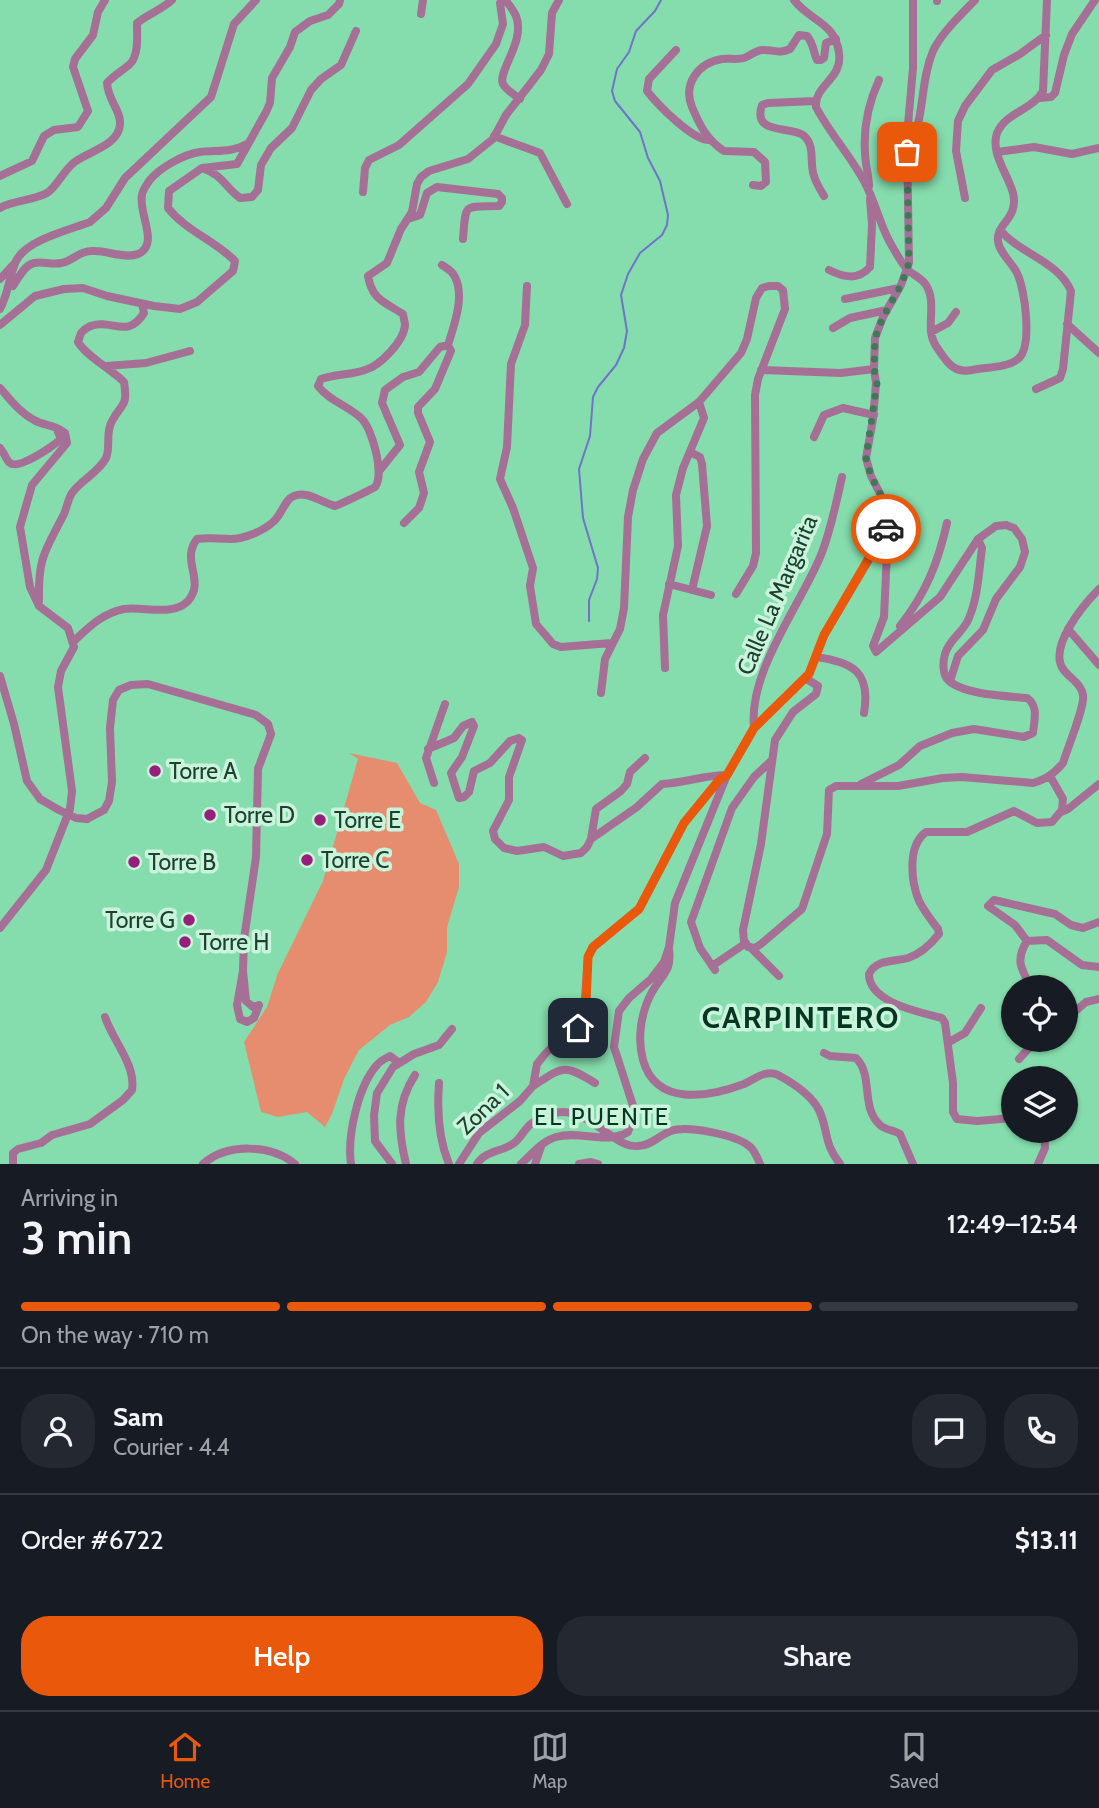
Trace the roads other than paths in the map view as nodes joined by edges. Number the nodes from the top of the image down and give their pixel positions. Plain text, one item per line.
1 (105, 0) edge
2 (172, 0) edge
3 (256, 0) edge
4 (340, 0) edge
5 (423, 0) edge
6 (559, 0) edge
7 (794, 0) edge
8 (913, 0) edge
9 (975, 0) edge
10 (1046, 0) edge
11 (1095, 0) edge
12 (421, 14) dead end
13 (356, 31) dead end
14 (1046, 34) junction
15 (836, 39) junction
16 (676, 50) dead end
17 (878, 80) dead end
18 (1040, 98) junction
19 (520, 99) junction
20 (816, 101) junction
21 (494, 136) junction
22 (710, 140) junction
23 (247, 144) junction
24 (1099, 148) edge
25 (907, 152) junction
26 (997, 152) junction
27 (202, 168) junction
28 (0, 176) edge
29 (753, 185) dead end
30 (363, 192) dead end
31 (869, 192) junction
32 (824, 195) dead end
33 (965, 198) dead end
34 (567, 204) dead end
35 (0, 208) edge
36 (408, 219) junction
37 (1000, 230) junction
38 (463, 239) dead end
39 (16, 262) junction
40 (442, 265) dead end
41 (0, 269) edge
42 (907, 269) junction
43 (829, 270) dead end
44 (0, 279) edge
45 (527, 286) dead end
46 (899, 288) junction
47 (8, 295) junction
48 (845, 299) dead end
49 (142, 304) junction
50 (0, 309) edge
51 (887, 310) junction
52 (956, 312) dead end
53 (1067, 324) junction
54 (0, 325) edge
55 (833, 328) dead end
56 (931, 332) junction
57 (448, 345) junction
58 (190, 351) dead end
59 (1099, 353) edge
60 (107, 366) junction
61 (874, 369) junction
62 (761, 370) junction
63 (0, 388) edge
64 (1036, 389) dead end
65 (699, 402) junction
66 (874, 415) junction
67 (58, 432) dead end
68 (814, 437) dead end
69 (0, 448) edge
70 (690, 452) junction
71 (380, 470) junction
72 (842, 477) dead end
73 (889, 518) junction
74 (404, 523) dead end
75 (947, 523) dead end
76 (978, 539) junction
77 (669, 584) junction
78 (1099, 589) edge
79 (692, 590) junction
80 (736, 594) dead end
81 (712, 595) dead end
82 (39, 606) junction
83 (1068, 629) junction
84 (892, 636) junction
85 (74, 641) junction
86 (611, 643) junction
87 (816, 657) junction
88 (1099, 665) edge
89 (665, 668) dead end
90 (0, 676) edge
91 (805, 678) junction
92 (950, 681) junction
93 (601, 693) dead end
94 (445, 704) dead end
95 (864, 713) dead end
96 (754, 728) junction
97 (428, 749) junction
98 (645, 758) dead end
99 (771, 761) junction
100 (727, 775) junction
101 (1050, 776) junction
102 (434, 783) dead end
103 (1099, 784) edge
104 (858, 786) junction
105 (1061, 812) junction
106 (591, 839) junction
107 (1099, 922) edge
108 (0, 928) edge
109 (1027, 941) junction
110 (748, 945) junction
111 (668, 947) junction
112 (1099, 967) edge
113 (243, 971) junction
114 (1026, 975) edge
115 (779, 976) dead end
116 (1099, 999) edge
117 (981, 1008) dead end
118 (1078, 1009) edge
119 (105, 1017) dead end
120 (452, 1029) dead end
121 (949, 1042) junction
122 (1025, 1052) edge
123 (824, 1053) dead end
124 (1019, 1059) dead end
125 (398, 1062) junction
126 (415, 1075) dead end
127 (439, 1083) dead end
128 (595, 1083) dead end
129 (533, 1086) junction
130 (1001, 1119) edge
131 (614, 1137) junction
132 (1045, 1143) edge
133 (541, 1146) junction
134 (13, 1164) edge
135 (203, 1164) edge
136 (295, 1164) edge
137 (351, 1164) edge
138 (392, 1164) edge
139 (406, 1164) edge
140 (449, 1164) edge
141 (459, 1164) edge
142 (478, 1164) edge
143 (521, 1164) edge
144 (535, 1164) edge
145 (579, 1164) edge
146 (598, 1164) edge
147 (760, 1164) edge
148 (840, 1164) edge
149 (914, 1164) edge
150 (1038, 1164) edge

1 - 28 street
2 - 35 street
3 - 39 street
4 - 23 street
5 - 12 street
6 - 19 street
7 - 15 street
8 - 25 street
9 - 25 street
10 - 14 street
11 - 18 street
13 - 27 street
14 - 18 street
14 - 33 street
15 - 20 street
15 - 22 street
16 - 22 street
17 - 31 street
18 - 26 street
19 - 21 street
19 - 30 street
20 - 31 street
20 - 32 street
21 - 34 street
21 - 36 street
22 - 29 street
23 - 27 street
23 - 47 street
24 - 26 street
25 - 42 street
26 - 37 street
27 - 49 street
31 - 42 street
31 - 43 street
36 - 38 street
36 - 71 street
37 - 53 street
37 - 56 street
39 - 41 street
39 - 44 street
39 - 47 street
40 - 57 street
42 - 46 street
42 - 56 street
45 - 86 street
46 - 48 street
46 - 51 street
47 - 50 street
49 - 54 street
49 - 60 street
51 - 55 street
51 - 61 street
52 - 56 street
53 - 59 street
53 - 64 street
57 - 71 street
57 - 74 street
58 - 60 street
60 - 82 street
61 - 62 street
61 - 66 street
62 - 65 street
62 - 80 street
63 - 82 street
65 - 70 street
65 - 86 street
66 - 68 street
66 - 73 street
67 - 69 street
70 - 77 street
70 - 79 street
71 - 85 street
72 - 96 street, Calle La Margarita
73 - 84 street
73 - 87 street
75 - 84 street
76 - 84 street
76 - 92 street
76 - 92 street
77 - 79 street
77 - 89 street
78 - 83 street
79 - 81 street
82 - 85 street
83 - 88 street
83 - 101 street
85 - 108 street
86 - 93 street
87 - 91 street
87 - 95 street
90 - 113 street, bridge
91 - 96 street
91 - 99 street
92 - 104 street
94 - 97 street
96 - 100 street
97 - 102 street
97 - 106 street
98 - 106 street
99 - 110 street
99 - 110 street
100 - 106 street
100 - 111 street
100 - 129 street, Zona 1
101 - 104 street
101 - 105 street
103 - 105 street
104 - 110 street
105 - 121 street
107 - 109 street
109 - 112 street
109 - 114 street
110 - 115 street
111 - 131 street
111 - 148 street
113 - 113 street
116 - 118 street
117 - 121 street
119 - 134 street
120 - 125 street
121 - 130 street
122 - 124 street
123 - 149 street
125 - 137 street
125 - 138 street
126 - 139 street
127 - 140 street
128 - 129 street
129 - 141 street, Zona 1
131 - 133 street
131 - 142 street
131 - 147 street
132 - 150 street
133 - 143 street
133 - 144 street
135 - 136 street
145 - 146 street

